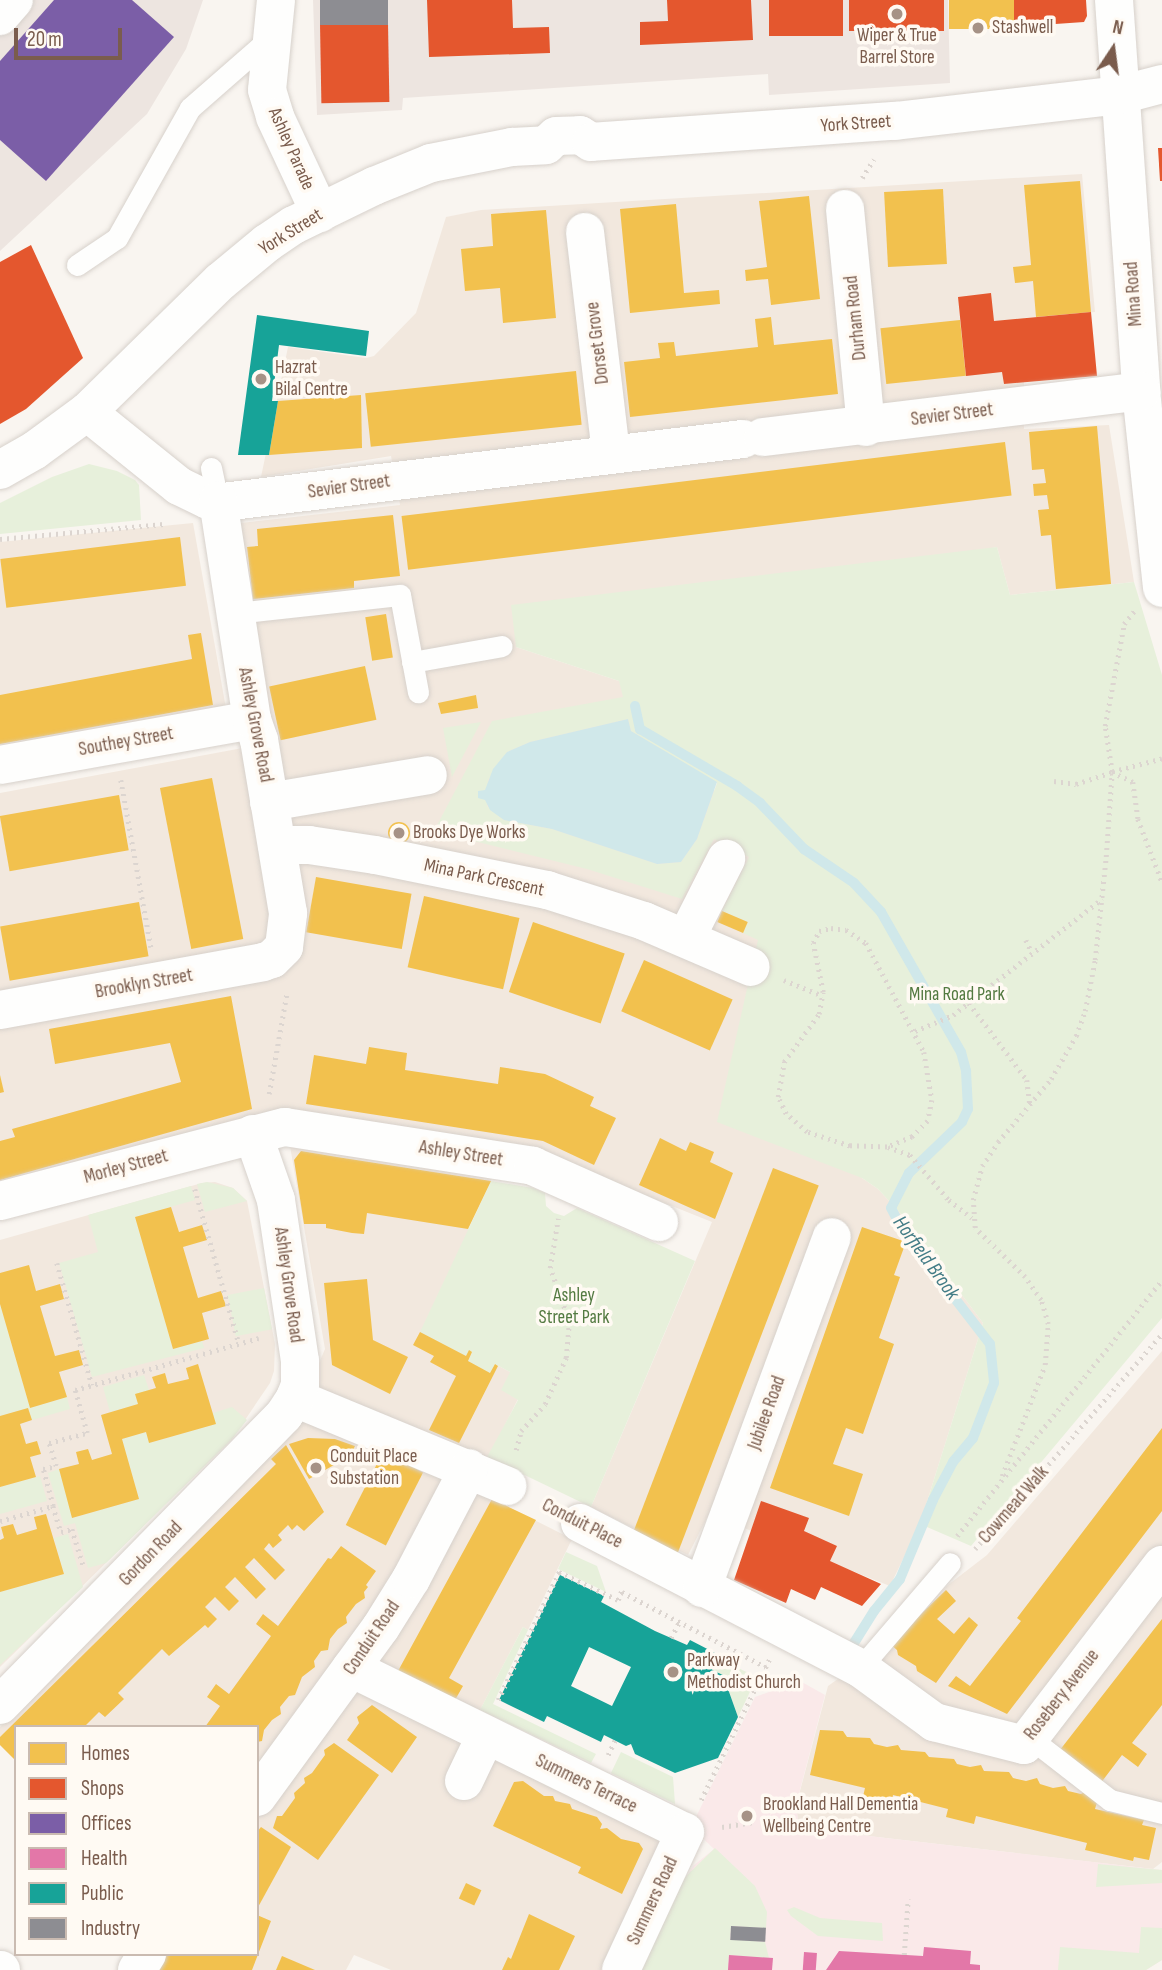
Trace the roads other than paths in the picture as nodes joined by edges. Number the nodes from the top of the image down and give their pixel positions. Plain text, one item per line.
1 (14, 0) edge
2 (1114, 0) edge
3 (0, 16) edge
4 (275, 18) edge
5 (1162, 84) edge
6 (1120, 95) junction
7 (845, 209) road end
8 (320, 213) junction
9 (585, 232) dead end
10 (77, 265) dead end
11 (1141, 391) junction
12 (87, 412) junction
13 (866, 427) junction
14 (611, 454) junction
15 (0, 470) edge
16 (1156, 478) edge
17 (217, 496) junction
18 (1151, 596) edge
19 (236, 613) junction
20 (502, 646) dead end
21 (412, 662) junction
22 (418, 692) dead end
23 (252, 720) junction
24 (0, 765) edge
25 (428, 775) dead end
26 (269, 802) junction
27 (277, 845) junction
28 (726, 859) dead end
29 (686, 938) junction
30 (284, 947) joint
31 (751, 967) dead end
32 (0, 1010) edge
33 (263, 1132) junction
34 (0, 1200) edge
35 (659, 1222) dead end
36 (832, 1237) dead end
37 (295, 1398) junction
38 (469, 1468) junction
39 (512, 1473) road end
40 (580, 1523) dead end
41 (950, 1563) road end
42 (1162, 1565) edge
43 (694, 1599) junction
44 (351, 1668) junction
45 (860, 1668) junction
46 (0, 1705) edge
47 (497, 1722) junction
48 (1030, 1738) junction
49 (464, 1781) dead end
50 (259, 1794) edge
51 (1162, 1813) edge
52 (685, 1832) joint
53 (621, 1970) edge

1 - 3 street
2 - 6 street, Mina Road
4 - 8 street, Ashley Parade
4 - 10 lane
5 - 6 street, York Street
6 - 8 street, York Street
6 - 11 street, Mina Road
7 - 13 street, Durham Road
8 - 12 street, York Street
9 - 14 street, Dorset Grove
11 - 13 street, Sevier Street
11 - 16 street, Mina Road
12 - 15 street
12 - 17 street, Sevier Street
13 - 14 street, Sevier Street
14 - 17 street, Sevier Street
16 - 18 street, Mina Road
17 - 19 street, Ashley Grove Road
19 - 21 lane
19 - 23 street, Ashley Grove Road
20 - 21 lane
21 - 22 lane
23 - 24 street, Southey Street
23 - 26 street, Ashley Grove Road
25 - 26 street
26 - 27 street, Ashley Grove Road
27 - 29 street, Mina Park Crescent
27 - 30 street, Ashley Grove Road
28 - 29 street
29 - 31 street, Mina Park Crescent
30 - 32 street, Brooklyn Street
33 - 34 street, Morley Street
33 - 35 street, Ashley Street
33 - 37 street, Ashley Grove Road
36 - 43 street, Jubilee Road
37 - 38 street
37 - 46 street, Gordon Road
38 - 39 street
38 - 44 street, Conduit Road
40 - 43 street, Conduit Place
41 - 45 lane
42 - 48 street, Rosebery Avenue
43 - 45 street, Conduit Place
44 - 47 street, Summers Terrace
44 - 50 street, Conduit Road
45 - 48 street, Rosebery Avenue
47 - 49 street
47 - 52 street, Summers Terrace
48 - 51 lane
52 - 53 street, Summers Road

